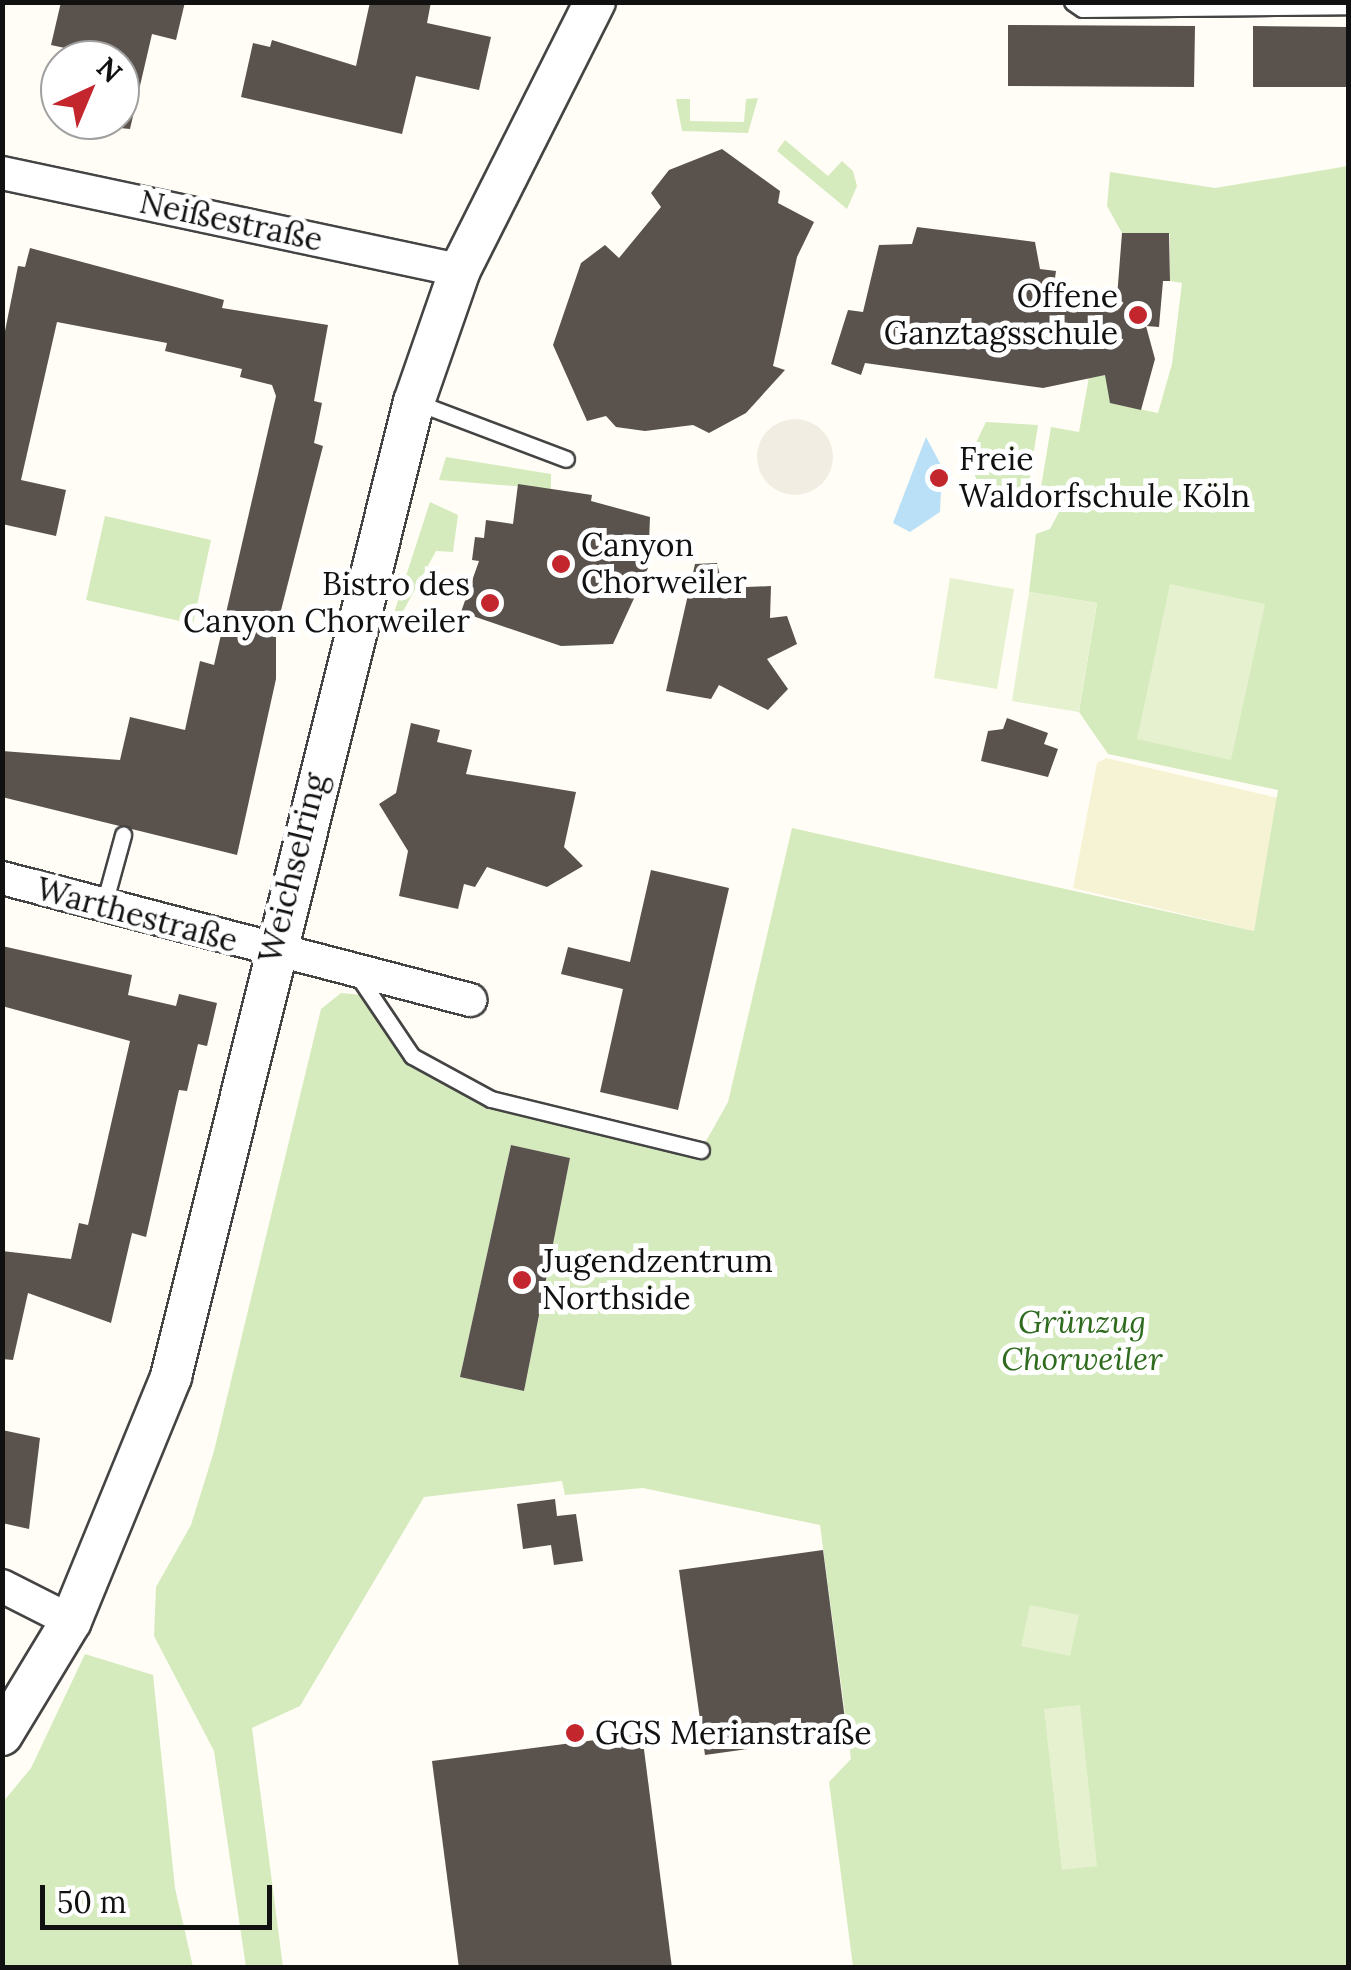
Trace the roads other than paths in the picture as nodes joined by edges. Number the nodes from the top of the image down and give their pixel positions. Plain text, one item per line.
1 (595, 2) edge
2 (1072, 2) edge
3 (1348, 6) edge
4 (2, 173) edge
5 (460, 270) junction
6 (414, 402) junction
7 (566, 459) dead end
8 (123, 836) dead end
9 (2, 878) edge
10 (104, 904) junction
11 (272, 952) junction
12 (356, 972) junction
13 (470, 1000) dead end
14 (701, 1150) dead end
15 (2, 1586) edge
16 (70, 1621) junction
17 (2, 1735) edge

1 - 5 street, Weichselring
2 - 3 lane
4 - 5 street, Neißestraße
5 - 6 street, Weichselring
6 - 7 lane
6 - 11 street, Weichselring
8 - 10 lane
9 - 10 street, Warthestraße
10 - 11 street, Warthestraße
11 - 12 street, Warthestraße
11 - 16 street, Weichselring
12 - 13 street, Warthestraße
12 - 14 lane
15 - 16 street
16 - 17 street, Weichselring

